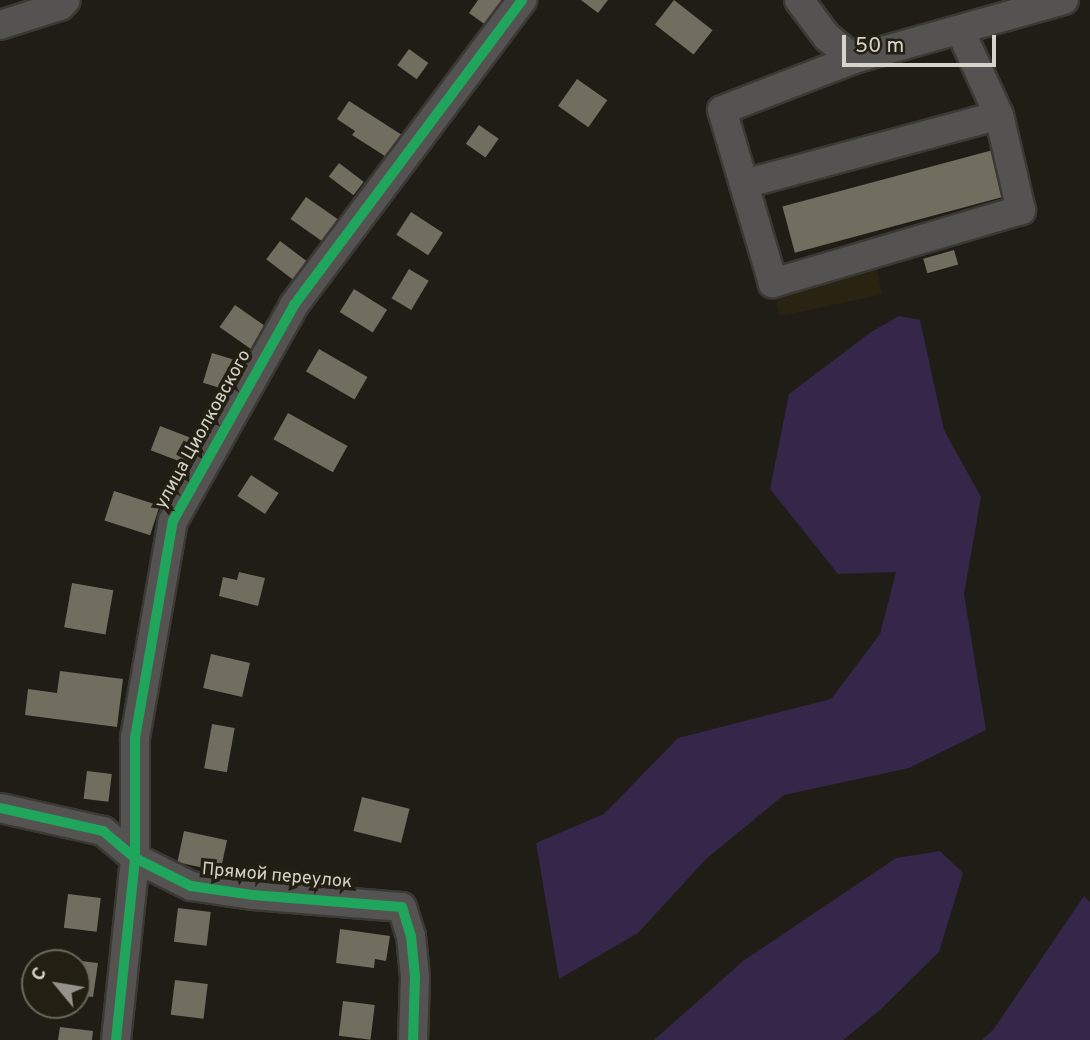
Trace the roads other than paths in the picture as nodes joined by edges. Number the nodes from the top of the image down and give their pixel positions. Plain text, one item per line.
1 (522, 0) edge
2 (799, 0) edge
3 (1064, 0) edge
4 (63, 3) edge
5 (0, 25) edge
6 (960, 30) junction
7 (855, 59) junction
8 (999, 115) junction
9 (744, 184) junction
10 (0, 808) edge
11 (135, 858) junction
12 (116, 1040) edge
13 (413, 1040) edge

1 - 11 street, улица Циолковского
2 - 7 street
3 - 6 street
4 - 5 street
6 - 7 street
6 - 8 street
7 - 9 street
8 - 9 street
8 - 9 street
10 - 11 street, Прямой переулок
11 - 12 street, улица Циолковского
11 - 13 street, Прямой переулок

